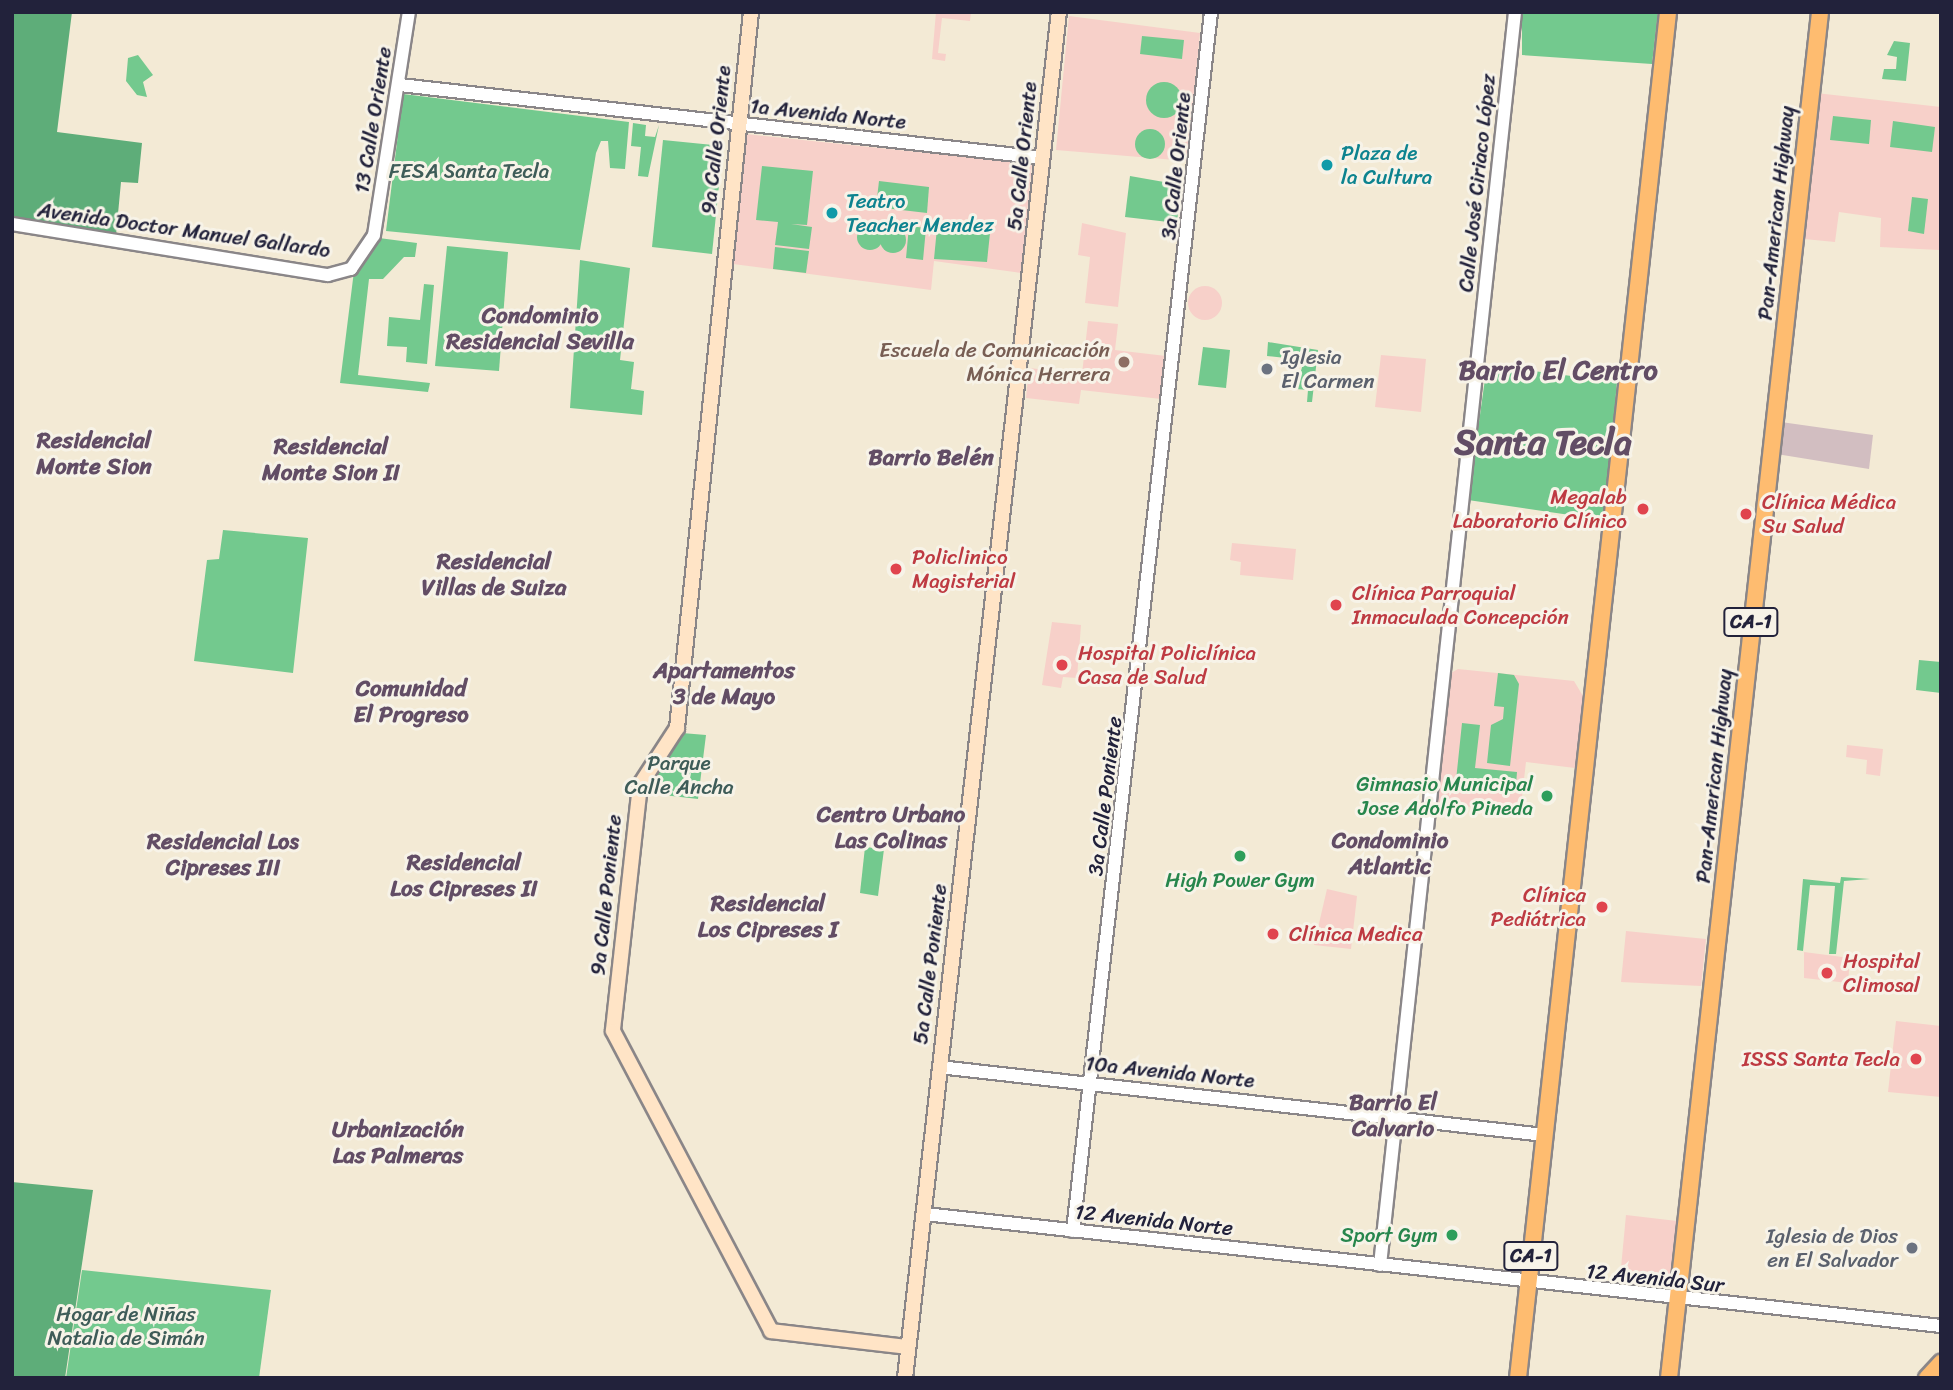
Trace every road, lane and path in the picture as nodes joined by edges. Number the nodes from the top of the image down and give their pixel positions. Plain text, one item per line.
1 (409, 12) edge
2 (751, 12) edge
3 (1059, 12) edge
4 (1212, 12) edge
5 (1515, 12) edge
6 (1668, 12) edge
7 (1820, 12) edge
8 (400, 85) junction
9 (740, 124) junction
10 (1043, 158) junction
11 (12, 224) edge
12 (374, 235) joint
13 (723, 271) joint
14 (1027, 305) joint
15 (1178, 323) joint
16 (939, 1067) junction
17 (1091, 1083) junction
18 (1396, 1115) junction
19 (1545, 1135) junction
20 (925, 1214) junction
21 (1073, 1231) junction
22 (1380, 1265) junction
23 (1529, 1285) junction
24 (1677, 1300) junction
25 (1927, 1326) junction
26 (1941, 1326) edge
27 (1941, 1334) edge
28 (908, 1347) junction
29 (1941, 1363) edge
30 (905, 1378) edge
31 (1518, 1378) edge
32 (1669, 1378) edge
33 (1927, 1378) edge

1 - 8 street, 13 Calle Oriente
2 - 9 main road, 9a Calle Oriente
3 - 10 main road, 5a Calle Oriente
4 - 15 street, 3a Calle Oriente
5 - 18 street, Calle José Ciriaco López
6 - 19 main road, CA-1
7 - 24 main road, Pan-American Highway / CA-1
8 - 9 street, 1a Avenida Norte
8 - 12 street, 13 Calle Oriente
9 - 10 street, 1a Avenida Norte
9 - 13 main road, 9a Calle Oriente
10 - 14 main road, 5a Calle Oriente
11 - 12 street, Avenida Doctor Manuel Gallardo
13 - 28 main road, 9a Calle Poniente
14 - 16 main road, 5a Calle Poniente
15 - 17 street, 3a Calle Poniente
16 - 17 street, 10a Avenida Norte
16 - 20 main road, 5a Calle Poniente
17 - 18 street, 10a Avenida Norte
17 - 21 street, 3a Calle Poniente
18 - 19 street, 10a Avenida Norte
18 - 22 street, Calle José Ciriaco López
19 - 23 main road, CA-1
20 - 21 street, 12 Avenida Norte
20 - 28 main road, 5a Calle Poniente
21 - 22 street, 12 Avenida Norte
22 - 23 street, 12 Avenida Sur
23 - 24 street, 12 Avenida Sur
23 - 31 main road, CA-1
24 - 25 street, 12 Avenida Sur
24 - 32 main road, Pan-American Highway / CA-1
25 - 26 street, 12 Avenida Sur
25 - 27 street, 12 Avenida Sur
28 - 30 main road, 5a Calle Poniente
29 - 33 main road

